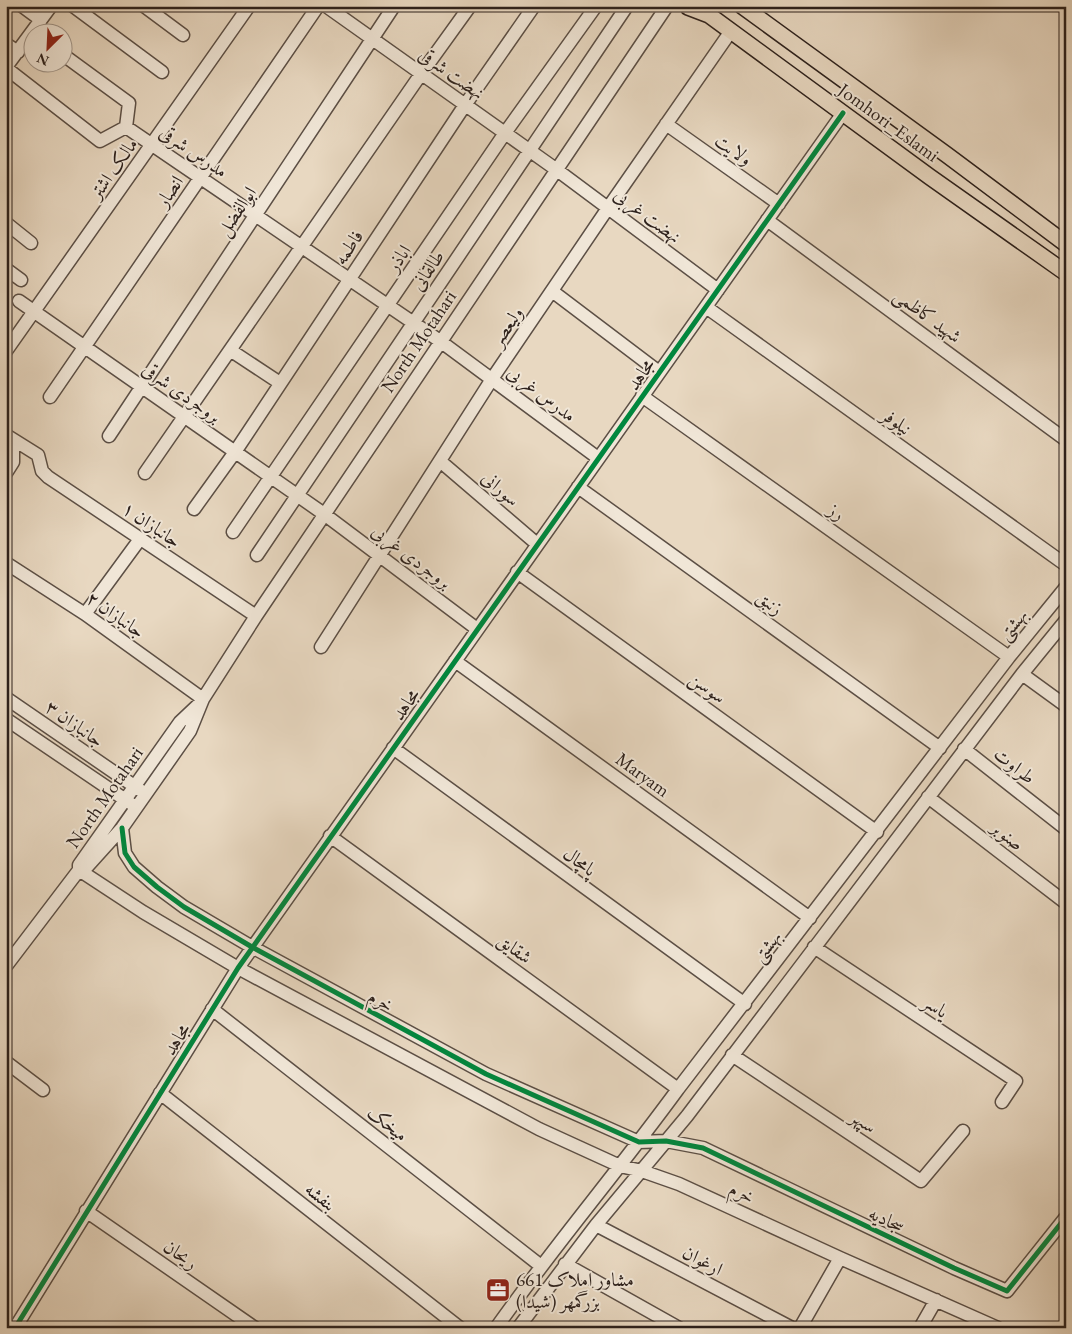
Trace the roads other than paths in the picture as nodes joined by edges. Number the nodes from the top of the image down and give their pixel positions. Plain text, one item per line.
1 (22, 6) edge
2 (51, 6) edge
3 (74, 6) edge
4 (144, 6) edge
5 (249, 6) edge
6 (318, 6) edge
7 (326, 6) edge
8 (394, 6) edge
9 (470, 6) edge
10 (534, 6) edge
11 (596, 6) edge
12 (627, 6) edge
13 (666, 6) edge
14 (742, 6) edge
15 (686, 7) edge
16 (41, 20) joint
17 (731, 31) junction
18 (183, 35) dead end
19 (372, 39) junction
20 (6, 44) edge
21 (22, 47) edge
22 (18, 52) junction
23 (72, 61) edge
24 (6, 68) edge
25 (162, 72) dead end
26 (421, 74) junction
27 (465, 105) junction
28 (844, 113) junction
29 (666, 124) junction
30 (126, 127) junction
31 (505, 133) junction
32 (152, 144) junction
33 (530, 151) junction
34 (947, 155) junction
35 (557, 170) junction
36 (200, 177) junction
37 (930, 177) junction
38 (779, 204) junction
39 (608, 208) junction
40 (256, 215) junction
41 (767, 220) junction
42 (6, 223) edge
43 (31, 243) dead end
44 (1066, 244) edge
45 (302, 246) junction
46 (6, 269) edge
47 (1066, 273) edge
48 (349, 279) junction
49 (21, 280) dead end
50 (718, 290) junction
51 (552, 291) junction
52 (19, 301) dead end
53 (388, 306) junction
54 (706, 307) junction
55 (34, 312) junction
56 (414, 323) junction
57 (440, 341) junction
58 (84, 347) junction
59 (230, 350) junction
60 (6, 351) edge
61 (659, 372) junction
62 (492, 379) junction
63 (280, 383) junction
64 (142, 387) junction
65 (50, 396) dead end
66 (642, 396) junction
67 (184, 416) junction
68 (109, 436) dead end
69 (8, 439) edge
70 (1066, 440) edge
71 (235, 452) junction
72 (598, 458) junction
73 (440, 461) junction
74 (6, 472) edge
75 (145, 473) dead end
76 (271, 477) junction
77 (578, 487) junction
78 (298, 495) junction
79 (194, 509) dead end
80 (324, 514) junction
81 (233, 532) dead end
82 (140, 539) junction
83 (537, 544) junction
84 (380, 554) junction
85 (257, 555) dead end
86 (6, 563) edge
87 (1066, 565) edge
88 (517, 572) junction
89 (1066, 587) edge
90 (85, 614) junction
91 (256, 616) junction
92 (1066, 620) edge
93 (477, 629) junction
94 (320, 647) dead end
95 (1009, 657) junction
96 (455, 661) junction
97 (1022, 674) junction
98 (6, 698) edge
99 (203, 699) junction
100 (1066, 706) edge
101 (6, 719) edge
102 (393, 748) junction
103 (940, 748) junction
104 (964, 750) junction
105 (86, 754) junction
106 (77, 767) junction
107 (134, 786) junction
108 (147, 794) junction
109 (928, 797) junction
110 (125, 799) junction
111 (137, 808) junction
112 (122, 828) junction
113 (1066, 829) edge
114 (877, 832) junction
115 (330, 836) junction
116 (79, 870) junction
117 (1066, 903) edge
118 (810, 918) junction
119 (252, 947) junction
120 (814, 947) junction
121 (6, 966) edge
122 (238, 968) junction
123 (745, 1004) junction
124 (212, 1009) junction
125 (732, 1055) junction
126 (6, 1062) edge
127 (678, 1089) junction
128 (43, 1090) dead end
129 (160, 1093) junction
130 (1002, 1102) dead end
131 (963, 1131) dead end
132 (666, 1141) junction
133 (639, 1142) junction
134 (620, 1166) junction
135 (642, 1171) junction
136 (86, 1211) junction
137 (1066, 1217) edge
138 (596, 1225) junction
139 (840, 1258) junction
140 (565, 1264) junction
141 (541, 1266) junction
142 (936, 1300) junction
143 (15, 1328) edge
144 (255, 1328) edge
145 (460, 1328) edge
146 (496, 1328) edge
147 (518, 1328) edge
148 (679, 1328) edge
149 (792, 1328) edge
150 (800, 1328) edge
151 (920, 1328) edge
152 (998, 1328) edge

1 - 16 street
2 - 16 street
3 - 25 street
4 - 18 street
5 - 32 street, مالک اشتر
6 - 36 street, انصار
7 - 19 street, نهضت شرقی
8 - 19 street, ابوالفضل
9 - 26 street, فاطمه
10 - 27 street, فاطمه
11 - 31 street, اباذر
12 - 33 street, طالقانی
13 - 35 street, North Motahari
14 - 34 main road, Jomhori_Eslami
15 - 17 main road, Jomhori_Eslami
17 - 28 main road, Jomhori_Eslami
17 - 29 street, ولیعصر
19 - 26 street, نهضت شرقی
19 - 40 street, ابوالفضل
20 - 22 street
21 - 22 street
22 - 24 street
23 - 30 street
24 - 30 street
26 - 27 street, نهضت شرقی
26 - 45 street, فاطمه
27 - 31 street, نهضت شرقی
27 - 48 street, فاطمه
28 - 37 main road, Jomhori_Eslami
28 - 38 street, مجاهد
29 - 38 street, ولایت
29 - 39 street, ولیعصر
30 - 32 street, مدرس شرقی
31 - 33 street, نهضت شرقی
31 - 53 street, اباذر
32 - 36 street, مدرس شرقی
32 - 55 street, مالک اشتر
33 - 35 street, نهضت شرقی
33 - 56 street, طالقانی
34 - 37 main road
34 - 44 main road, Jomhori_Eslami
35 - 39 street, نهضت غربی
35 - 57 street, North Motahari
36 - 40 street, مدرس شرقی
36 - 58 street, انصار
37 - 47 main road, Jomhori_Eslami
38 - 41 street, مجاهد
39 - 50 street, نهضت غربی
39 - 51 street, ولیعصر
40 - 45 street, مدرس شرقی
40 - 64 street, ابوالفضل
41 - 50 street, مجاهد
41 - 70 street, شهید کاظمی
42 - 43 street
45 - 48 street, مدرس شرقی
45 - 59 street, فاطمه
46 - 49 street
48 - 53 street, مدرس شرقی
48 - 63 street, فاطمه
50 - 54 street, مجاهد
51 - 61 street
51 - 62 street, ولیعصر
52 - 55 street, بروجردی شرقی
53 - 56 street, مدرس شرقی
53 - 76 street, اباذر
54 - 61 street, مجاهد
54 - 87 street, نیلوفر
55 - 58 street, بروجردی شرقی
55 - 60 street, مالک اشتر
56 - 57 street, مدرس شرقی
56 - 78 street, طالقانی
57 - 62 street, مدرس غربی
57 - 80 street, North Motahari
58 - 64 street, بروجردی شرقی
58 - 65 street, انصار
59 - 63 street
59 - 67 street, فاطمه
61 - 66 street, مجاهد
62 - 72 street, مدرس غربی
62 - 73 street, ولیعصر
63 - 71 street, فاطمه
64 - 67 street, بروجردی شرقی
64 - 68 street, ابوالفضل
66 - 72 street, مجاهد
66 - 95 street, رز
67 - 71 street, بروجردی شرقی
67 - 75 street, فاطمه
69 - 74 street
69 - 82 street, جانبازان ۱
71 - 76 street, بروجردی شرقی
71 - 79 street, فاطمه
72 - 77 street, مجاهد
73 - 83 street, سورانی
73 - 84 street, ولیعصر
76 - 78 street, بروجردی شرقی
76 - 81 street, اباذر
77 - 83 street, مجاهد
77 - 103 street, زنبق
78 - 80 street, بروجردی شرقی
78 - 85 street, طالقانی
80 - 84 street, بروجردی غربی
80 - 91 street, North Motahari
82 - 90 street
82 - 91 street, جانبازان ۱
83 - 88 street, مجاهد
84 - 93 street, بروجردی غربی
84 - 94 street, ولیعصر
86 - 90 street, جانبازان ۲
88 - 93 street, مجاهد
88 - 114 street, سوسن
89 - 95 street, بهشتی
90 - 99 street, جانبازان ۲
91 - 99 street, North Motahari
92 - 97 street, بهشتی
93 - 96 street, مجاهد
95 - 103 street, بهشتی
96 - 102 street, مجاهد
96 - 118 street, Maryam
97 - 100 street
97 - 104 street, بهشتی
98 - 105 street, جانبازان ۳
99 - 107 street, North Motahari
99 - 108 street, North Motahari
101 - 106 street, جانبازان ۳
102 - 115 street, مجاهد
102 - 123 street, پامچال
103 - 114 street, بهشتی
104 - 109 street, بهشتی
104 - 113 street, طراوت
105 - 106 street
105 - 107 street, جانبازان ۳
106 - 110 street, جانبازان ۳
107 - 108 street, جانبازان ۳
107 - 110 street, North Motahari
108 - 111 street, North Motahari
109 - 117 street, صنوبر
109 - 120 street, بهشتی
110 - 111 street, جانبازان ۳
110 - 116 street, North Motahari
111 - 112 street, North Motahari
112 - 116 street, North Motahari
112 - 119 street, خرم
114 - 118 street, بهشتی
115 - 119 street, مجاهد
115 - 127 street, شقایق
116 - 121 street
116 - 122 street, خرم
118 - 123 street, بهشتی
119 - 122 street, مجاهد
119 - 133 street, خرم
120 - 125 street, بهشتی
120 - 130 street, یاسر
122 - 124 street, مجاهد
122 - 134 street, خرم
123 - 127 street, بهشتی
124 - 129 street, مجاهد
124 - 141 street, میخک
125 - 131 street, سپهر
125 - 132 street, بهشتی
126 - 128 street
127 - 133 street, بهشتی
129 - 136 street, مجاهد
129 - 145 street, بنفشه
132 - 133 street, خرم
132 - 135 street, بهشتی
132 - 137 street, سجادیه
133 - 134 street, بهشتی
134 - 135 street, خرم
134 - 141 street, بهشتی
135 - 138 street, بهشتی
135 - 139 street, خرم
136 - 143 street, مجاهد
136 - 144 street, ریحان
138 - 140 street, بهشتی
138 - 149 street, ارغوان
139 - 142 street, خرم
139 - 150 street
140 - 147 street, بهشتی
140 - 148 street
141 - 146 street, بهشتی
142 - 151 street
142 - 152 street, خرم

